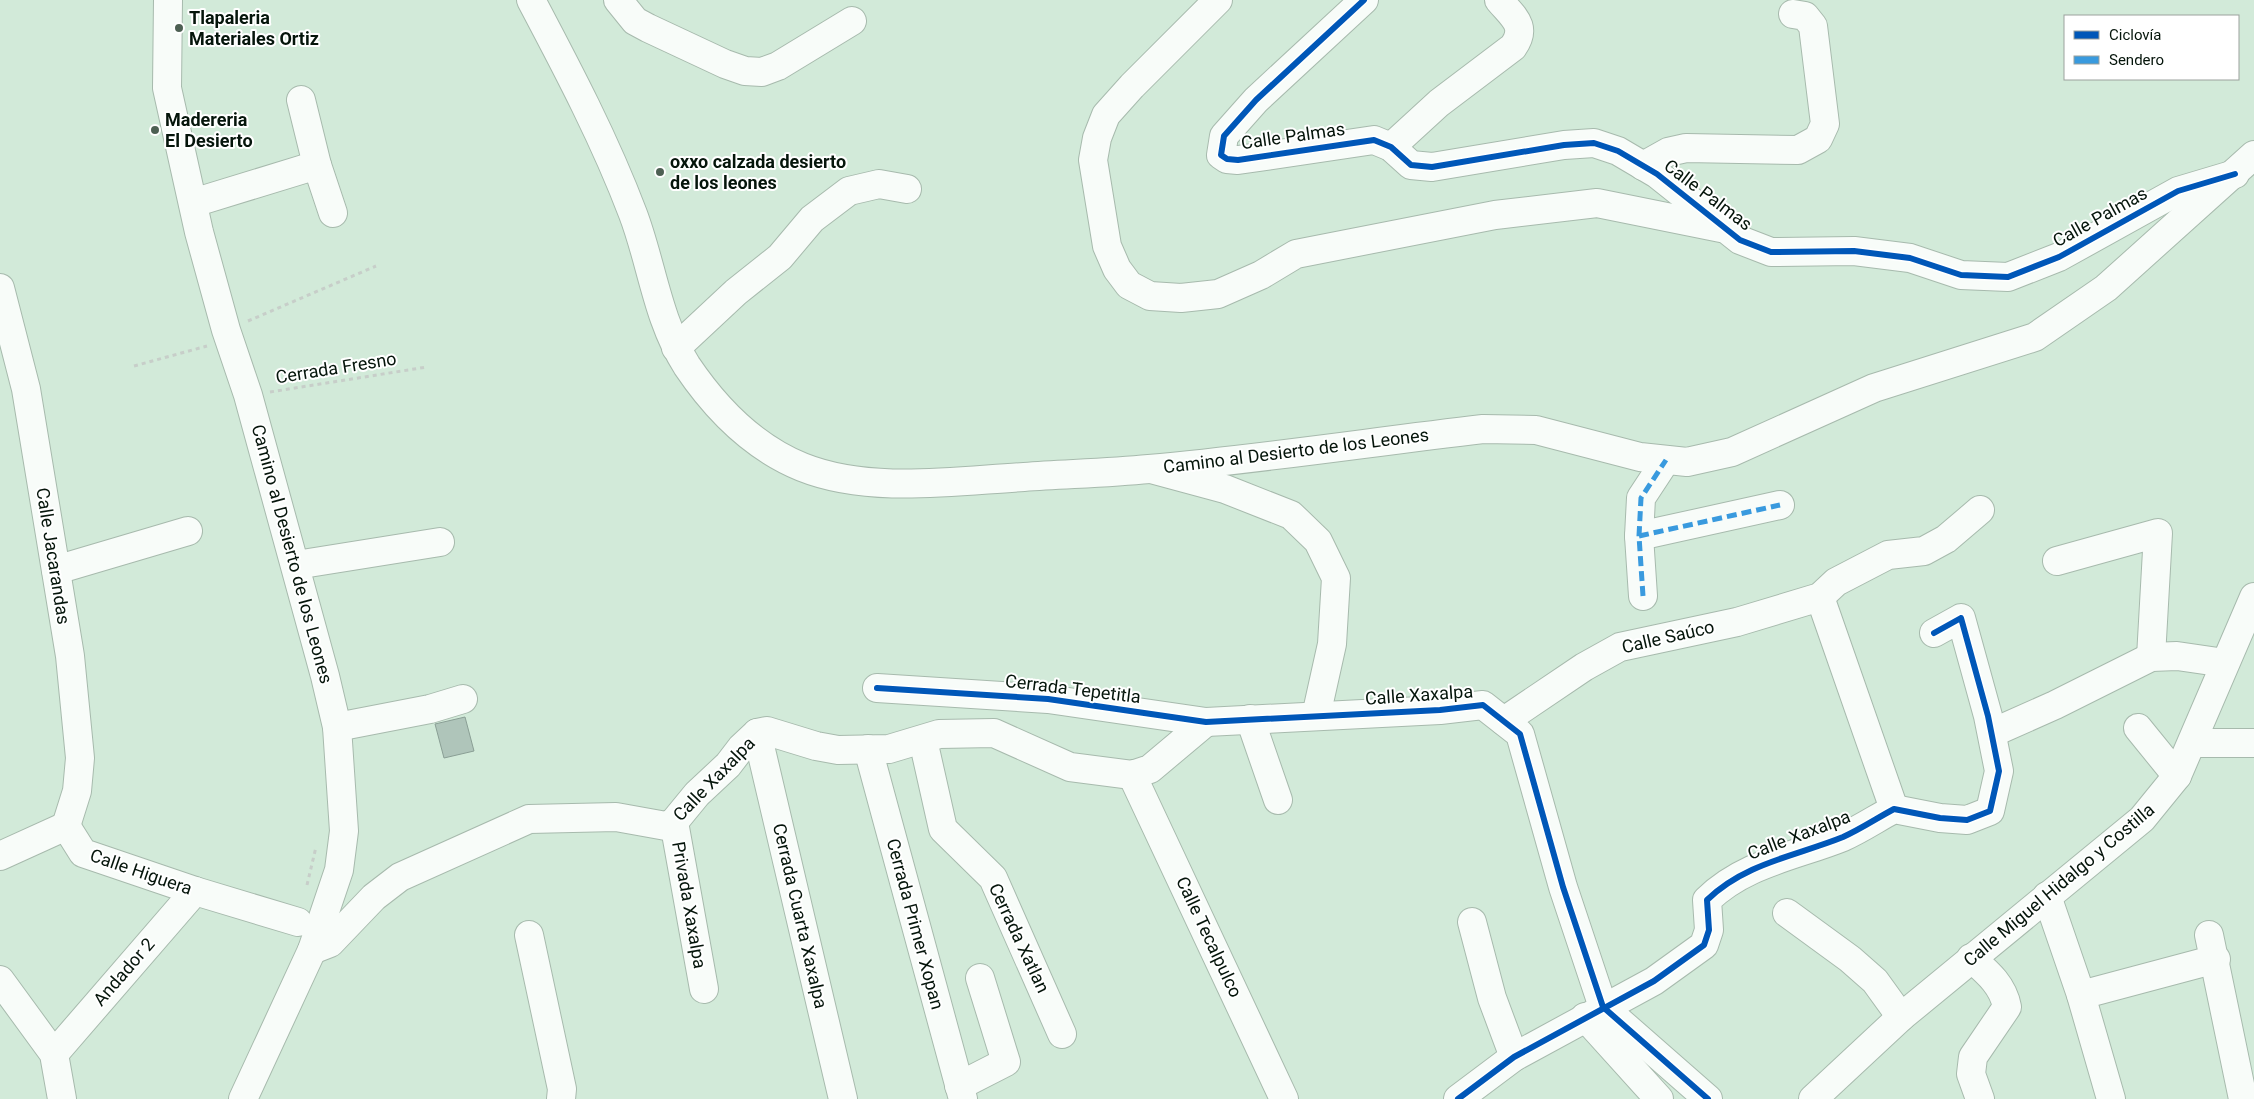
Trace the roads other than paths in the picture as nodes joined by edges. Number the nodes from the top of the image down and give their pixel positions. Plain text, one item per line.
1 (168, 0) edge
2 (531, 0) edge
3 (618, 0) edge
4 (1218, 0) edge
5 (1364, 0) edge
6 (1499, 0) edge
7 (1793, 14) dead end
8 (852, 21) dead end
9 (301, 100) dead end
10 (1391, 147) junction
11 (2254, 155) edge
12 (317, 165) junction
13 (1643, 166) junction
14 (2244, 179) edge
15 (907, 189) dead end
16 (193, 202) junction
17 (333, 213) dead end
18 (1726, 229) junction
19 (0, 288) edge
20 (676, 348) junction
21 (1666, 460) junction
22 (1150, 469) junction
23 (1780, 505) dead end
24 (1980, 510) dead end
25 (188, 531) dead end
26 (1639, 536) junction
27 (440, 542) dead end
28 (2057, 561) dead end
29 (296, 565) junction
30 (56, 570) junction
31 (1643, 596) dead end
32 (1820, 597) junction
33 (2254, 597) edge
34 (1934, 632) dead end
35 (2151, 657) junction
36 (2225, 663) junction
37 (877, 688) dead end
38 (463, 699) dead end
39 (1316, 716) junction
40 (1250, 719) junction
41 (1504, 721) junction
42 (1206, 722) junction
43 (337, 727) junction
44 (2138, 728) dead end
45 (757, 733) junction
46 (1992, 733) junction
47 (923, 740) junction
48 (2192, 743) junction
49 (2254, 743) edge
50 (868, 750) junction
51 (1132, 776) junction
52 (2177, 776) junction
53 (1278, 800) dead end
54 (1894, 808) junction
55 (674, 822) junction
56 (66, 826) junction
57 (0, 856) edge
58 (195, 891) junction
59 (2047, 896) junction
60 (1787, 913) dead end
61 (298, 922) dead end
62 (1472, 922) dead end
63 (529, 935) dead end
64 (312, 950) junction
65 (1971, 958) junction
66 (980, 978) dead end
67 (0, 980) edge
68 (704, 989) dead end
69 (2082, 995) junction
70 (1594, 1012) junction
71 (1901, 1017) junction
72 (1062, 1034) dead end
73 (54, 1054) junction
74 (1514, 1057) junction
75 (961, 1092) edge
76 (1822, 1094) edge
77 (62, 1099) edge
78 (243, 1099) edge
79 (561, 1099) edge
80 (843, 1099) edge
81 (1284, 1099) edge
82 (1458, 1099) edge
83 (1660, 1099) edge
84 (1708, 1099) edge
85 (1980, 1099) edge
86 (2111, 1099) edge
87 (2243, 1099) edge

1 - 16 street, Camino al Desierto de los Leones
2 - 20 street, Camino al Desierto de los Leones
3 - 8 street
4 - 18 street, Calle Palmas
5 - 10 street, Calle Palmas
6 - 10 street
7 - 13 street
9 - 12 street
10 - 13 street, Calle Palmas
11 - 14 street, Camino al Desierto de los Leones
12 - 16 street
12 - 17 street
13 - 18 street, Calle Palmas
14 - 18 street, Calle Palmas
14 - 21 street, Camino al Desierto de los Leones
15 - 20 street
16 - 29 street, Camino al Desierto de los Leones
19 - 30 street, Calle Jacarandas
20 - 22 street, Camino al Desierto de los Leones
21 - 22 street, Camino al Desierto de los Leones
21 - 26 street
22 - 39 street
23 - 26 street
24 - 32 street
25 - 30 street
26 - 31 street
27 - 29 street
28 - 35 street
29 - 43 street, Camino al Desierto de los Leones
30 - 56 street, Calle Jacarandas
32 - 41 street, Calle Saúco
32 - 54 street
33 - 36 street, Calle Miguel Hidalgo y Costilla
34 - 46 street
35 - 36 street
35 - 46 street
36 - 48 street, Calle Miguel Hidalgo y Costilla
37 - 42 street, Cerrada Tepetitla
38 - 43 street
39 - 40 street, Calle Xaxalpa
39 - 41 street, Calle Xaxalpa
40 - 42 street, Calle Xaxalpa
40 - 53 street
41 - 70 street, Calle Xaxalpa
42 - 51 street
43 - 64 street, Camino al Desierto de los Leones
44 - 52 street
45 - 50 street, Calle Xaxalpa
45 - 55 street, Calle Xaxalpa
45 - 80 street, Cerrada Cuarta Xaxalpa
46 - 54 street
47 - 50 street, Calle Xaxalpa
47 - 51 street, Calle Xaxalpa
47 - 72 street, Cerrada Xatlan
48 - 49 street
48 - 52 street, Calle Miguel Hidalgo y Costilla
50 - 75 street, Cerrada Primer Xopan
51 - 81 street, Calle Tecalpulco
52 - 59 street, Calle Miguel Hidalgo y Costilla
54 - 70 street, Calle Xaxalpa
55 - 64 street, Calle Xaxalpa
55 - 68 street, Privada Xaxalpa
56 - 57 street
56 - 58 street, Calle Higuera
58 - 61 street, Calle Higuera
58 - 73 street, Andador 2
59 - 65 street, Calle Miguel Hidalgo y Costilla
59 - 69 street
60 - 71 street
62 - 74 street
63 - 79 street
64 - 78 street, Camino al Desierto de los Leones
65 - 71 street, Calle Miguel Hidalgo y Costilla
65 - 85 street
66 - 75 street
67 - 73 street
69 - 86 street
69 - 87 street
70 - 74 street, Calle Xaxalpa
70 - 83 street
70 - 84 street
71 - 76 street, Calle Miguel Hidalgo y Costilla
73 - 77 street
74 - 82 street, Calle Xaxalpa

